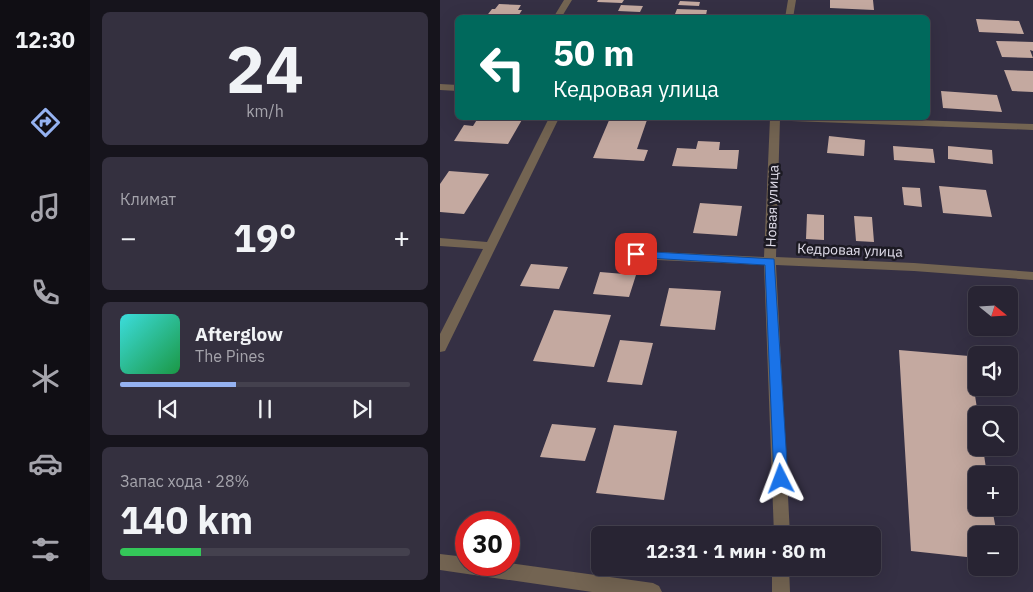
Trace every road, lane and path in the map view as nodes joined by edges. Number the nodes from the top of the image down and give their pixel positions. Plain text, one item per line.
1 (568, 0) edge
2 (792, 0) edge
3 (559, 15) edge
4 (790, 15) edge
5 (440, 87) edge
6 (455, 88) edge
7 (553, 120) edge
8 (776, 120) edge
9 (845, 120) edge
10 (1033, 127) edge
11 (440, 242) edge
12 (490, 246) junction
13 (636, 254) dead end
14 (770, 262) junction
15 (1033, 276) edge
16 (440, 347) edge
17 (782, 526) edge
18 (440, 562) edge
19 (782, 576) edge
20 (653, 592) edge
21 (781, 592) edge

1 - 3 street
2 - 4 street
5 - 6 street
7 - 12 street
8 - 14 street, Новая улица
9 - 10 street
11 - 12 street
12 - 16 street
13 - 14 street, Кедровая улица
14 - 15 street, Кедровая улица
14 - 17 street, Новая улица
18 - 20 street
19 - 21 street

